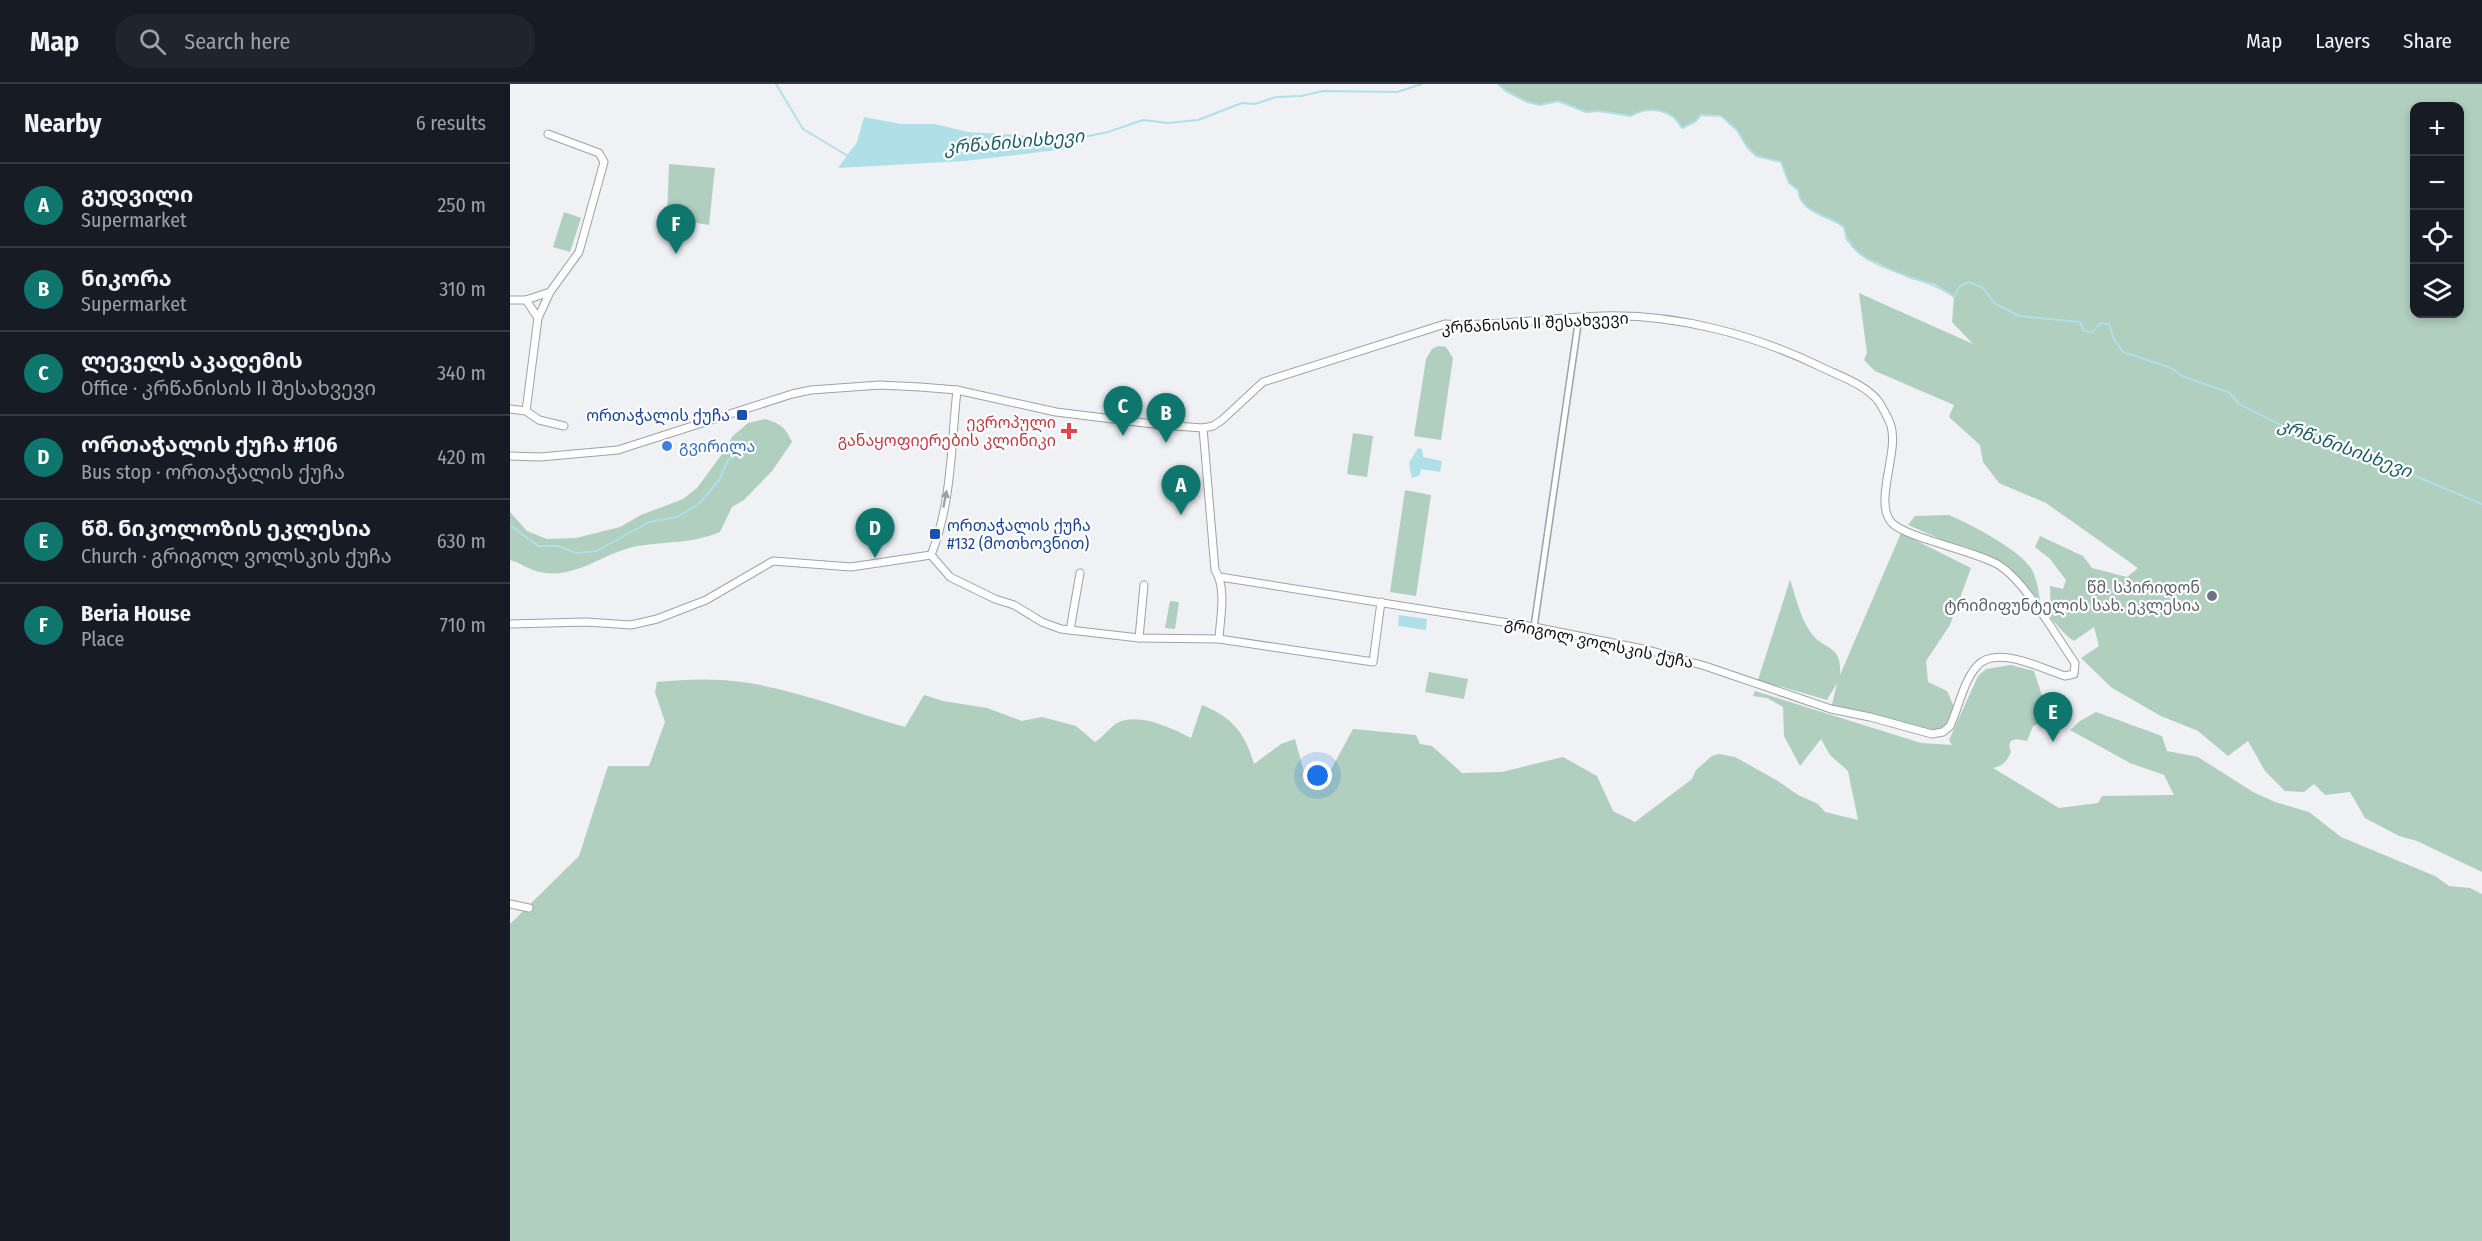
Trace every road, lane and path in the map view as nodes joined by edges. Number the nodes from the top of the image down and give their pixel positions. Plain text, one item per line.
1 (548, 134) dead end
2 (550, 292) junction
3 (510, 300) edge
4 (526, 300) junction
5 (1579, 317) junction
6 (538, 318) junction
7 (957, 390) junction
8 (510, 409) edge
9 (526, 411) junction
10 (564, 426) dead end
11 (1203, 428) junction
12 (510, 456) edge
13 (931, 555) junction
14 (1080, 573) dead end
15 (1220, 577) junction
16 (1144, 585) dead end
17 (1380, 602) junction
18 (510, 624) edge
19 (1534, 627) junction
20 (1070, 630) junction
21 (1139, 638) junction
22 (1219, 639) junction
23 (2074, 674) joint
24 (510, 904) edge
25 (530, 908) dead end

1 - 2 street
2 - 4 street
2 - 6 street
3 - 4 street
4 - 6 street
5 - 11 street, კრწანისის II შესახვევი
5 - 19 street
5 - 23 street, კრწანისის II შესახვევი
6 - 9 street
7 - 11 street
7 - 12 street
13 -> 7 street
8 - 9 street
9 - 10 street
11 - 15 street
13 - 18 street
13 - 20 street
14 - 20 street
15 - 17 street, გრიგოლ ვოლსკის ქუჩა
15 - 22 street
16 - 21 street
17 - 19 street, გრიგოლ ვოლსკის ქუჩა
17 - 22 street
19 - 23 street, გრიგოლ ვოლსკის ქუჩა
20 - 21 street
21 - 22 street
24 - 25 street

